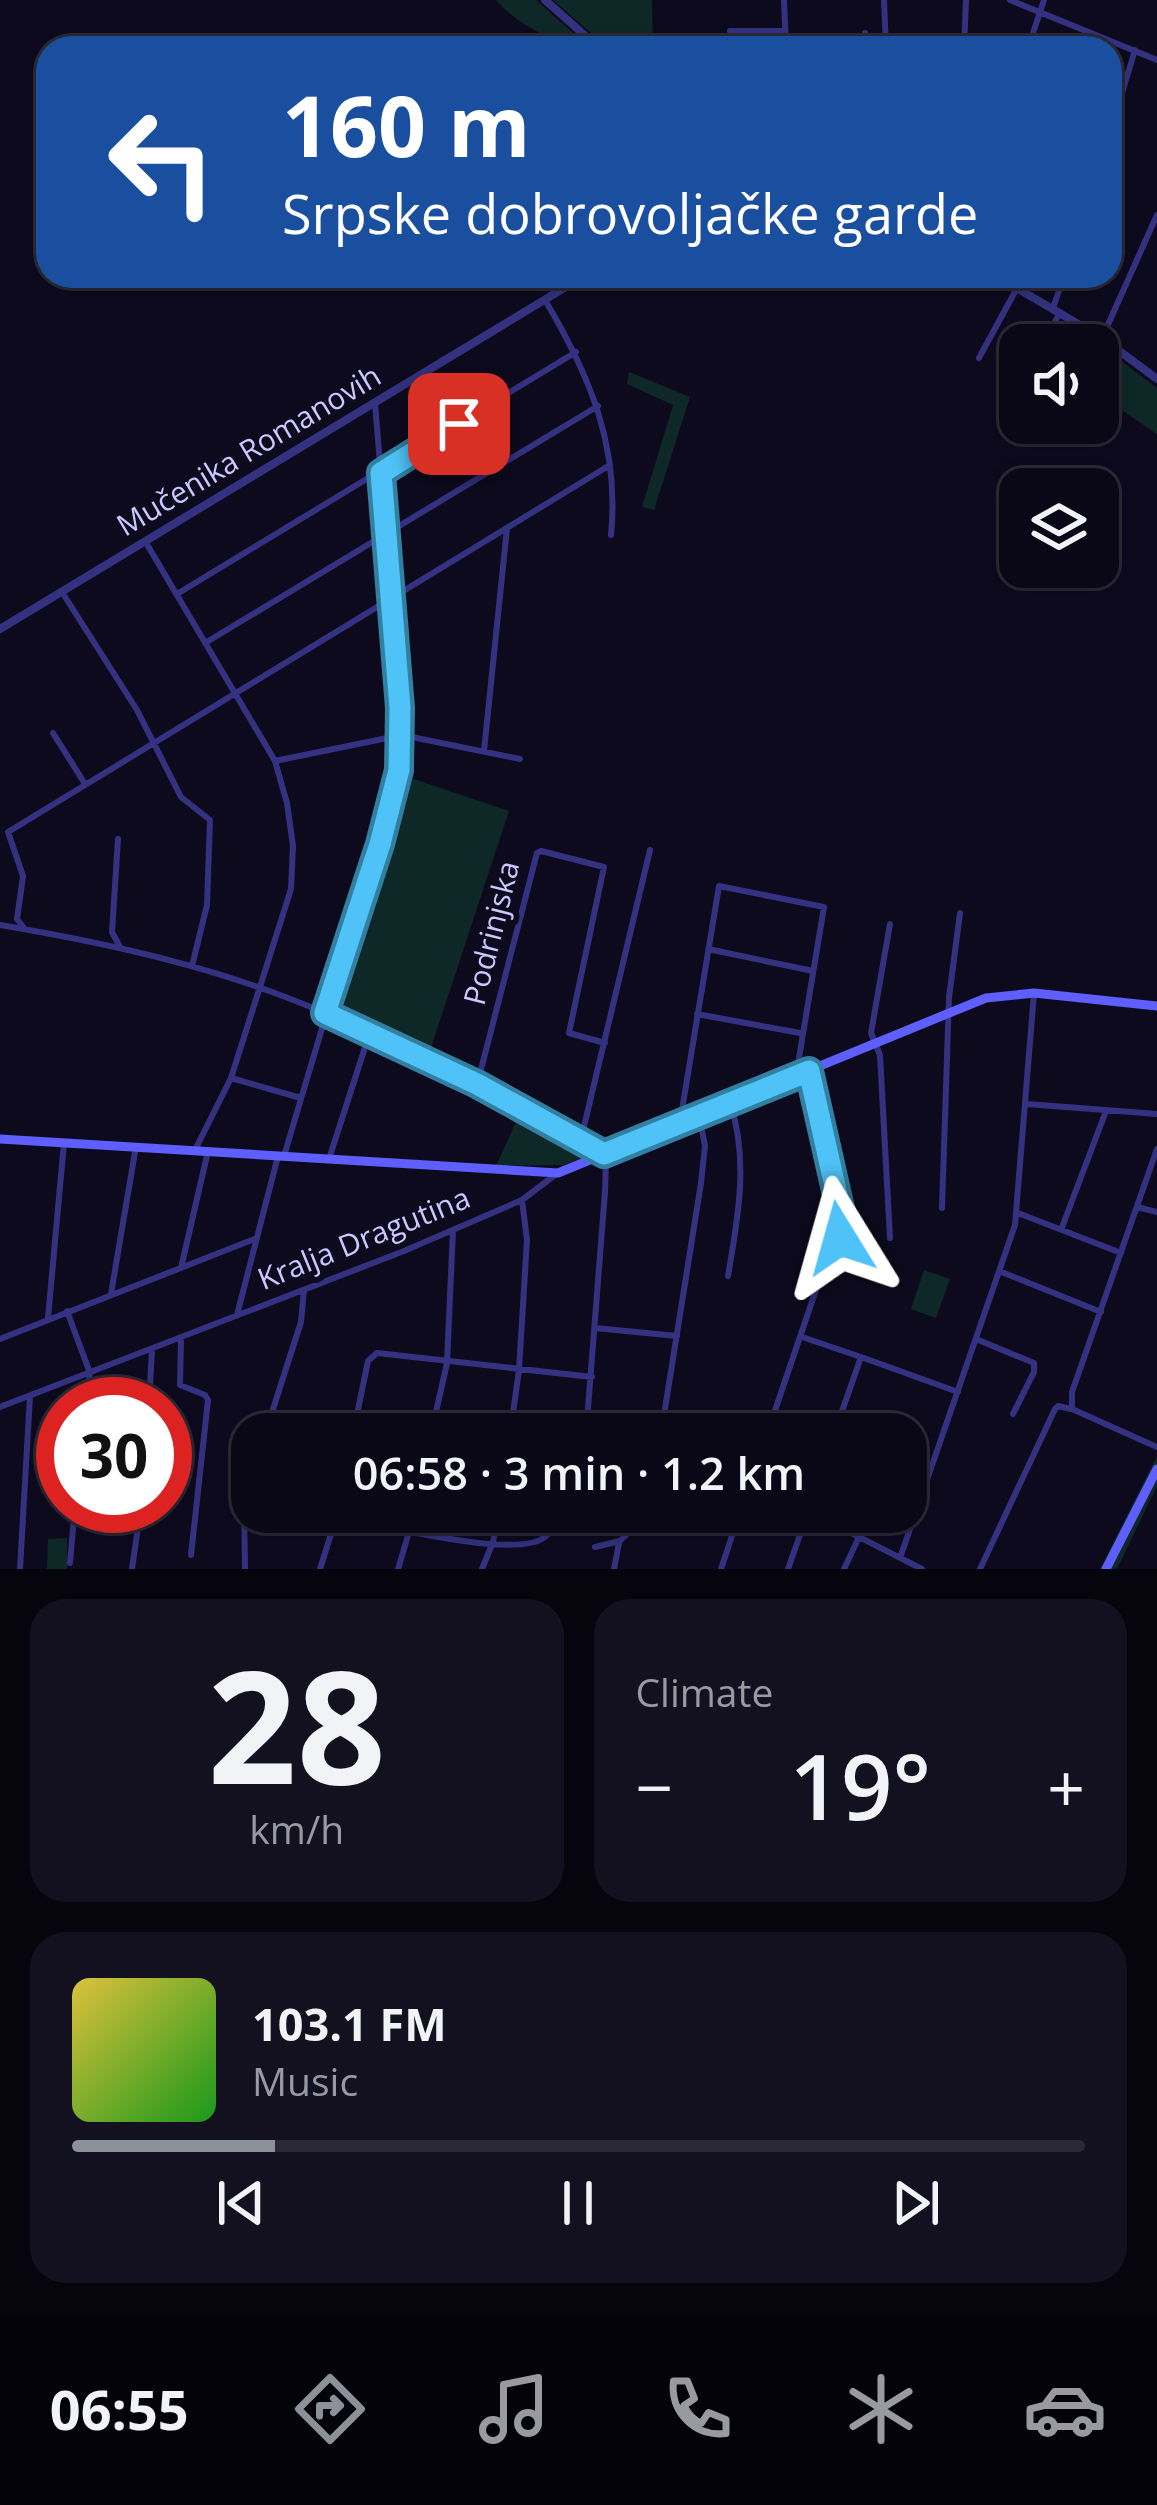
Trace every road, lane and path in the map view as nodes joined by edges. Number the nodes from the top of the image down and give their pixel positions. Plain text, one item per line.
1 (545, 0) edge
2 (784, 0) edge
3 (884, 0) edge
4 (966, 0) edge
5 (1009, 0) edge
6 (1044, 0) edge
7 (1041, 11) junction
8 (730, 31) dead end
9 (785, 31) junction
10 (865, 33) dead end
11 (586, 36) edge
12 (785, 36) edge
13 (865, 36) edge
14 (886, 36) edge
15 (964, 36) edge
16 (1032, 36) edge
17 (1101, 36) edge
18 (1122, 45) edge
19 (1135, 50) junction
20 (1157, 60) edge
21 (1122, 93) edge
22 (1157, 214) edge
23 (564, 288) edge
24 (1017, 288) joint
25 (1062, 288) edge
26 (545, 300) junction
27 (1057, 310) junction
28 (1051, 324) edge
29 (1080, 324) edge
30 (1108, 324) edge
31 (576, 352) junction
32 (1120, 352) edge
33 (979, 358) dead end
34 (1157, 380) edge
35 (375, 403) junction
36 (598, 406) junction
37 (610, 465) junction
38 (381, 473) junction
39 (507, 526) junction
40 (386, 534) junction
41 (611, 535) dead end
42 (145, 541) junction
43 (62, 592) junction
44 (177, 594) junction
45 (392, 595) junction
46 (0, 629) edge
47 (205, 643) junction
48 (234, 692) junction
49 (53, 733) dead end
50 (401, 735) junction
51 (153, 742) junction
52 (484, 751) junction
53 (520, 759) dead end
54 (275, 761) junction
55 (85, 784) junction
56 (118, 839) dead end
57 (650, 850) dead end
58 (960, 913) dead end
59 (17, 919) junction
60 (890, 924) dead end
61 (0, 925) edge
62 (10, 927) junction
63 (24, 929) junction
64 (112, 932) junction
65 (99, 943) junction
66 (120, 947) junction
67 (708, 949) junction
68 (192, 966) junction
69 (813, 971) junction
70 (260, 988) junction
71 (1034, 993) junction
72 (1157, 1006) edge
73 (325, 1013) junction
74 (697, 1013) junction
75 (949, 1013) junction
76 (800, 1033) junction
77 (369, 1035) junction
78 (605, 1043) junction
79 (874, 1044) junction
80 (809, 1071) junction
81 (796, 1076) junction
82 (231, 1078) junction
83 (477, 1084) junction
84 (302, 1098) junction
85 (730, 1102) junction
86 (1027, 1104) junction
87 (1106, 1111) junction
88 (1157, 1114) edge
89 (699, 1115) junction
90 (680, 1123) junction
91 (0, 1139) edge
92 (581, 1139) junction
93 (64, 1143) junction
94 (136, 1146) junction
95 (1157, 1149) edge
96 (201, 1151) junction
97 (604, 1154) junction
98 (281, 1156) junction
99 (328, 1159) junction
100 (558, 1173) junction
101 (522, 1200) junction
102 (1137, 1207) junction
103 (942, 1208) dead end
104 (1157, 1212) edge
105 (1017, 1213) junction
106 (453, 1230) junction
107 (1061, 1230) junction
108 (256, 1238) junction
109 (890, 1238) dead end
110 (1121, 1253) junction
111 (181, 1268) junction
112 (999, 1271) junction
113 (728, 1276) dead end
114 (304, 1290) junction
115 (111, 1294) junction
116 (67, 1311) junction
117 (1101, 1312) junction
118 (237, 1316) junction
119 (48, 1319) junction
120 (595, 1328) junction
121 (677, 1336) junction
122 (800, 1337) junction
123 (182, 1338) junction
124 (0, 1339) edge
125 (976, 1339) junction
126 (152, 1349) junction
127 (861, 1358) junction
128 (447, 1363) junction
129 (519, 1370) junction
130 (90, 1373) junction
131 (89, 1377) edge
132 (150, 1377) edge
133 (592, 1377) junction
134 (958, 1392) junction
135 (30, 1396) junction
136 (0, 1407) edge
137 (1072, 1409) junction
138 (273, 1413) edge
139 (357, 1413) edge
140 (436, 1413) edge
141 (513, 1413) edge
142 (588, 1413) edge
143 (664, 1413) edge
144 (774, 1413) edge
145 (841, 1413) edge
146 (1013, 1414) dead end
147 (1157, 1447) edge
148 (1157, 1469) edge
149 (927, 1471) edge
150 (930, 1472) junction
151 (73, 1533) edge
152 (137, 1533) edge
153 (244, 1533) edge
154 (331, 1533) edge
155 (410, 1533) edge
156 (418, 1533) edge
157 (495, 1533) edge
158 (548, 1533) edge
159 (628, 1533) edge
160 (733, 1533) edge
161 (801, 1533) edge
162 (851, 1533) edge
163 (859, 1537) junction
164 (620, 1541) junction
165 (493, 1542) junction
166 (595, 1547) dead end
167 (191, 1555) dead end
168 (900, 1558) junction
169 (70, 1563) dead end
170 (20, 1569) edge
171 (132, 1569) edge
172 (245, 1569) edge
173 (320, 1569) edge
174 (398, 1569) edge
175 (482, 1569) edge
176 (614, 1569) edge
177 (721, 1569) edge
178 (788, 1569) edge
179 (844, 1569) edge
180 (922, 1569) edge
181 (980, 1569) edge
182 (1106, 1569) edge

1 - 11 street
2 - 9 street
3 - 14 street
4 - 15 street
5 - 7 street
6 - 7 street
7 - 16 street
7 - 17 street
8 - 9 street
9 - 12 street
10 - 13 street
18 - 19 street
19 - 20 street
19 - 21 street
22 - 30 street
23 - 26 street, Mučenika Romanovih
24 - 27 street
24 - 33 street
25 - 27 street
26 - 31 street
26 - 35 street, Mučenika Romanovih
27 - 28 street
27 - 29 street
31 - 36 street
31 - 38 street
32 - 34 street
35 - 38 street
35 - 42 street, Mučenika Romanovih
36 - 37 street
36 - 40 street
37 - 39 street
37 - 41 street
38 - 40 street
38 - 44 street
39 - 45 street
39 - 52 street
40 - 45 street
40 - 47 street
42 - 43 street, Mučenika Romanovih
42 - 44 street
43 - 46 street, Mučenika Romanovih
43 - 51 street
44 - 47 street
45 - 48 street
45 - 50 street
47 - 48 street
48 - 51 street
48 - 54 street
49 - 55 street
50 - 52 street
50 - 54 street
50 - 73 street
51 - 55 street
51 - 68 street
52 - 53 street
54 - 70 street
55 - 59 street
56 - 64 street
57 - 78 street
58 - 75 street
59 - 62 street
59 - 63 street
60 - 79 street
61 - 62 street
62 - 63 street
63 - 65 street
64 - 65 street
64 - 66 street
65 - 66 street
66 - 68 street
67 - 69 street
67 - 69 street
67 - 74 street
68 - 70 street
69 - 76 street
70 - 73 street
70 - 82 street
71 - 72 main road
71 - 75 main road
71 - 86 street
73 - 77 street
73 - 84 street
74 - 76 street
74 - 90 street
75 - 79 main road
75 - 103 street
76 - 81 street
77 - 83 street
77 - 99 street
78 - 83 street, Podrinjska
78 - 92 street
79 - 80 main road
79 - 109 street
80 - 81 main road
80 - 122 street
81 - 85 main road
82 - 84 street
82 - 96 street
83 - 92 street
84 - 98 street
85 - 89 main road
85 - 113 street
86 - 87 street
86 - 105 street
87 - 88 street
87 - 107 street
89 - 90 main road
89 - 121 street
90 - 97 main road
91 - 93 main road
92 - 97 street
93 - 94 main road
93 - 119 street
94 - 96 main road
94 - 115 street
95 - 102 street
96 - 98 main road
96 - 111 street
97 - 100 main road
97 - 120 street
98 - 99 main road
98 - 108 street
99 - 100 main road
100 - 101 street, Kralja Dragutina
101 - 106 street, Kralja Dragutina
101 - 129 street
102 - 104 street
102 - 110 street
105 - 107 street
105 - 112 street
106 - 114 street, Kralja Dragutina
106 - 128 street
107 - 110 street
108 - 111 street, Kralja Dragutina
108 - 118 street
110 - 117 street
111 - 115 street, Kralja Dragutina
112 - 117 street
112 - 125 street
114 - 118 street, Kralja Dragutina
114 - 138 street
115 - 116 street, Kralja Dragutina
116 - 119 street, Kralja Dragutina
116 - 130 street
117 - 137 street
118 - 123 street, Kralja Dragutina
119 - 124 street, Kralja Dragutina
120 - 121 street
120 - 133 street
121 - 143 street
122 - 127 street
122 - 144 street
123 - 126 street, Kralja Dragutina
123 - 167 street
125 - 134 street
125 - 146 street
126 - 130 street, Kralja Dragutina
126 - 132 street
127 - 134 street
127 - 145 street
128 - 129 street
128 - 139 street
128 - 140 street
129 - 133 street
129 - 141 street
130 - 131 street
130 - 135 street, Kralja Dragutina
133 - 142 street
134 - 150 street
135 - 136 street, Kralja Dragutina
135 - 170 street
137 - 147 street
137 - 181 street
148 - 182 main road
149 - 150 street
150 - 168 street
151 - 169 street
152 - 171 street
153 - 172 street
154 - 173 street
155 - 174 street
156 - 165 street
157 - 165 street
158 - 165 street
159 - 164 street
160 - 177 street
161 - 178 street
162 - 163 street
163 - 168 street
163 - 179 street
164 - 166 street
164 - 176 street
165 - 175 street
168 - 180 street

